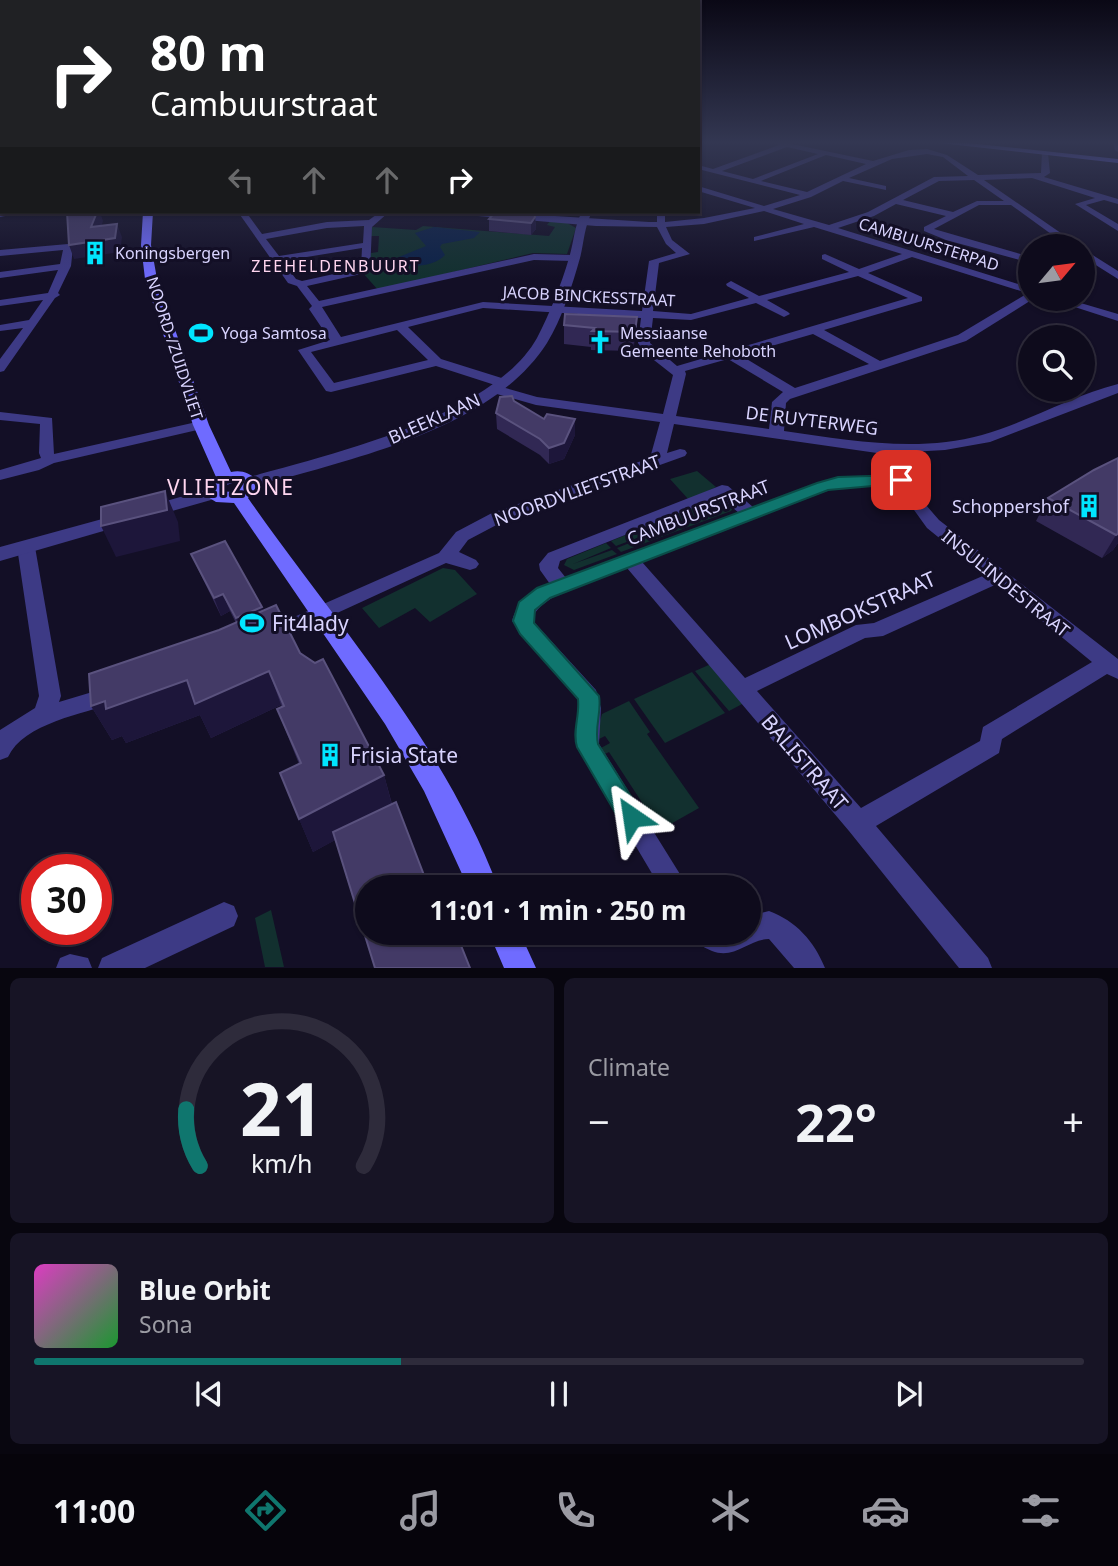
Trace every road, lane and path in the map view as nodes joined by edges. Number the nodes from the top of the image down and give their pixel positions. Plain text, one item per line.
1 (781, 188) edge
2 (822, 188) edge
3 (919, 188) edge
4 (990, 188) edge
5 (1072, 188) edge
6 (700, 189) edge
7 (807, 195) junction
8 (1118, 195) edge
9 (1104, 198) junction
10 (895, 201) junction
11 (1118, 202) edge
12 (1013, 203) junction
13 (762, 208) junction
14 (148, 214) edge
15 (243, 214) edge
16 (382, 214) edge
17 (533, 214) edge
18 (661, 214) edge
19 (954, 215) junction
20 (588, 216) edge
21 (371, 223) junction
22 (813, 224) junction
23 (660, 225) junction
24 (1118, 228) edge
25 (827, 229) junction
26 (1057, 234) edge
27 (259, 237) junction
28 (757, 239) dead end
29 (940, 243) junction
30 (367, 246) junction
31 (575, 252) junction
32 (0, 253) edge
33 (912, 256) junction
34 (825, 257) dead end
35 (1018, 258) edge
36 (276, 259) junction
37 (1096, 259) edge
38 (66, 266) junction
39 (1113, 269) edge
40 (860, 272) junction
41 (0, 275) edge
42 (1118, 276) edge
43 (301, 284) junction
44 (731, 284) dead end
45 (1018, 290) edge
46 (55, 295) junction
47 (755, 298) junction
48 (1018, 302) edge
49 (0, 303) edge
50 (318, 305) junction
51 (555, 309) junction
52 (1096, 311) edge
53 (784, 314) dead end
54 (648, 315) junction
55 (1118, 318) edge
56 (32, 323) junction
57 (401, 327) junction
58 (0, 328) edge
59 (813, 329) junction
60 (338, 342) junction
61 (5, 354) edge
62 (729, 354) junction
63 (437, 362) junction
64 (879, 365) junction
65 (0, 368) edge
66 (677, 370) junction
67 (499, 386) junction
68 (1118, 388) edge
69 (793, 393) junction
70 (0, 416) edge
71 (667, 420) junction
72 (201, 425) junction
73 (776, 436) junction
74 (882, 449) junction
75 (680, 453) dead end
76 (49, 460) junction
77 (657, 462) junction
78 (0, 475) edge
79 (901, 480) junction
80 (237, 486) junction
81 (212, 494) joint
82 (751, 514) junction
83 (26, 547) junction
84 (1, 553) edge
85 (444, 557) junction
86 (629, 560) junction
87 (470, 564) dead end
88 (997, 576) junction
89 (562, 586) junction
90 (322, 613) junction
91 (254, 642) edge
92 (1113, 667) edge
93 (132, 687) edge
94 (742, 689) junction
95 (43, 714) junction
96 (1, 744) edge
97 (858, 823) junction
98 (477, 875) edge
99 (668, 875) edge
100 (225, 916) dead end
101 (761, 925) edge
102 (509, 945) edge
103 (70, 968) edge
104 (78, 968) edge
105 (112, 968) edge
106 (520, 968) edge
107 (811, 968) edge
108 (978, 968) edge

1 - 7 street
2 - 7 street
3 - 10 street
4 - 12 street
5 - 9 street
6 - 13 street, CAMBUURSTERPAD
7 - 13 street
8 - 9 street
9 - 11 street
9 - 24 street
10 - 19 street
10 - 25 street
12 - 19 street
12 - 26 street
13 - 22 street, CAMBUURSTERPAD
13 - 23 street
14 - 72 main road, NOORD-/ZUIDVLIET
15 - 27 street
16 - 21 street
17 - 20 street
18 - 23 street
19 - 29 street
20 - 23 street
20 - 31 street, BLEEKLAAN
21 - 27 street
21 - 30 street
22 - 25 street, CAMBUURSTERPAD
22 - 28 street
23 - 54 street
25 - 33 street, CAMBUURSTERPAD
27 - 36 street
29 - 33 street, JACOB BINCKESSTRAAT
29 - 35 street
30 - 36 street
30 - 43 street
31 - 50 street
31 - 51 street, BLEEKLAAN
32 - 38 street
33 - 40 street, JACOB BINCKESSTRAAT
33 - 45 street, CAMBUURSTERPAD
34 - 40 street
36 - 43 street
37 - 39 street
38 - 41 street
38 - 46 street
39 - 42 street
40 - 47 street, JACOB BINCKESSTRAAT
40 - 59 street
43 - 50 street
44 - 47 street
46 - 49 street
46 - 56 street
47 - 53 street
47 - 54 street, JACOB BINCKESSTRAAT
48 - 64 street
50 - 60 street
51 - 54 street, JACOB BINCKESSTRAAT
51 - 57 street, JACOB BINCKESSTRAAT
51 - 67 street, BLEEKLAAN
52 - 55 street
54 - 66 street
56 - 58 street
56 - 61 street
57 - 60 street, JACOB BINCKESSTRAAT
57 - 63 street
59 - 62 street
59 - 64 street
60 - 63 street, JACOB BINCKESSTRAAT
61 - 65 street
62 - 66 street
62 - 69 street
63 - 67 street, DE RUYTERWEG
64 - 69 street
66 - 71 street
67 - 71 street, DE RUYTERWEG
67 - 80 street, BLEEKLAAN
68 - 74 street, DE RUYTERWEG
69 - 73 street
70 - 76 street
71 - 73 street, DE RUYTERWEG
71 - 77 street
72 - 76 street
72 - 80 main road, NOORD-/ZUIDVLIET
73 - 74 street, DE RUYTERWEG
74 - 79 street, INSULINDESTRAAT
75 - 77 street, NOORDVLIETSTRAAT
76 - 78 street
77 - 85 street, NOORDVLIETSTRAAT
79 - 82 street, CAMBUURSTRAAT
79 - 88 street, INSULINDESTRAAT
80 - 81 main road
80 - 90 main road, NOORD-/ZUIDVLIET
81 - 83 street
82 - 86 street, CAMBUURSTRAAT
82 - 89 street, CAMBUURSTRAAT
83 - 84 street
83 - 95 street
85 - 87 street
85 - 90 street, NOORDVLIETSTRAAT
86 - 89 street, CAMBUURSTRAAT
86 - 94 street, BALISTRAAT
88 - 92 street, INSULINDESTRAAT
88 - 94 street, LOMBOKSTRAAT
89 - 99 street, CAMBUURSTRAAT
90 - 91 street, NOORDVLIETSTRAAT
90 - 98 main road, NOORD-/ZUIDVLIET
92 - 97 street
93 - 95 street
94 - 97 street, BALISTRAAT
95 - 96 street
97 - 108 street, BALISTRAAT
100 - 105 street
101 - 107 street
102 - 106 main road
103 - 104 street

